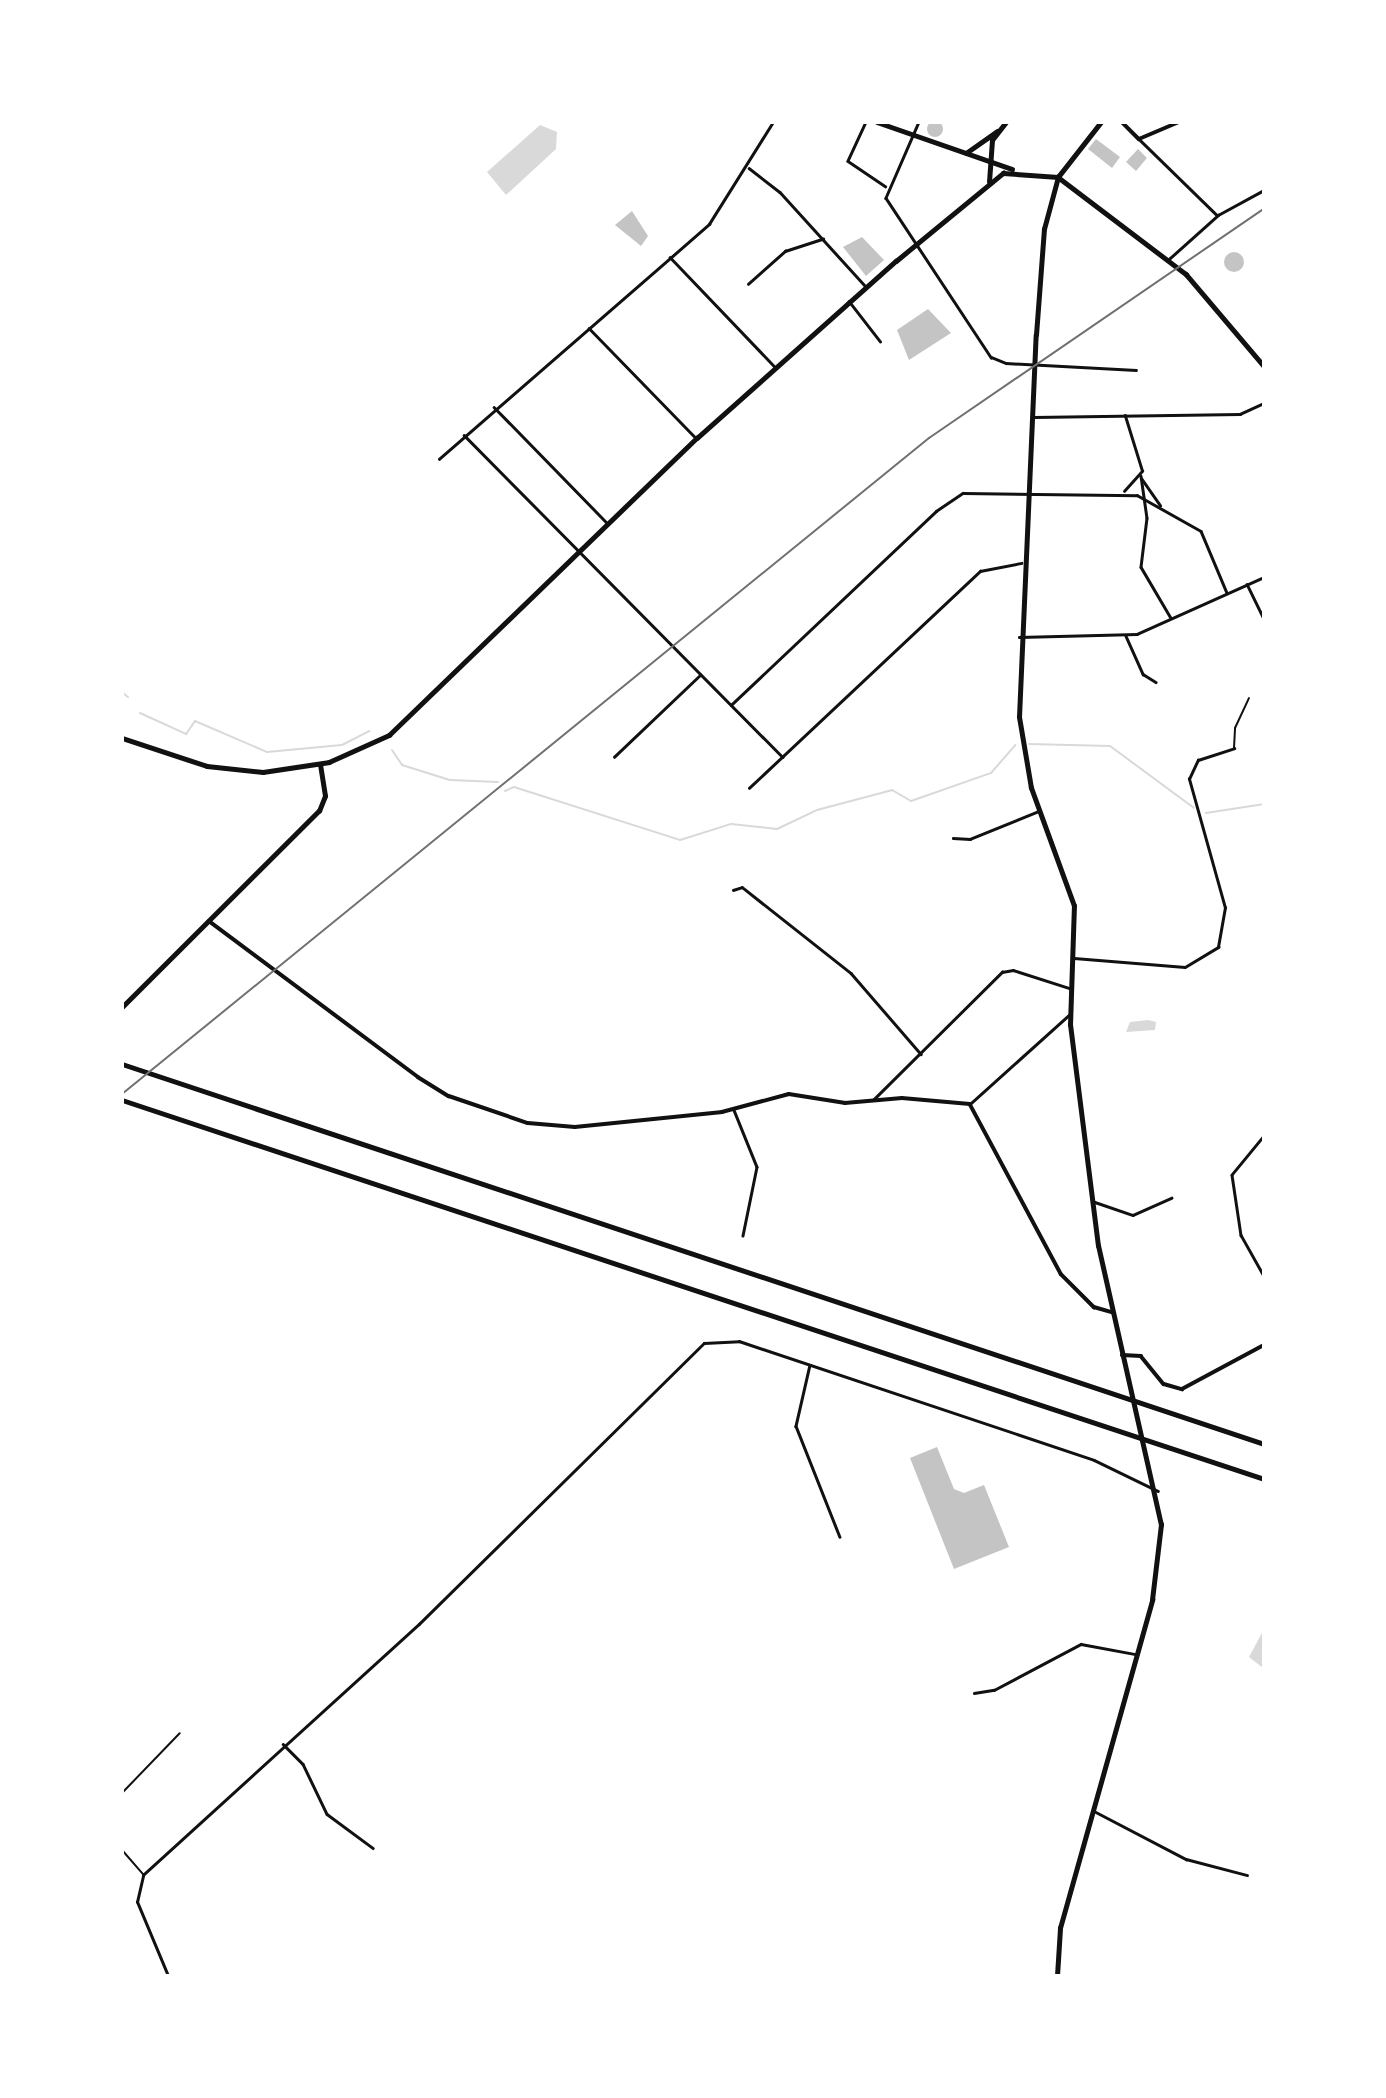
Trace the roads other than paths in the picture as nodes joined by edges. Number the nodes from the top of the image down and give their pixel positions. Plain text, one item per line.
1 (773, 122) edge
2 (866, 122) edge
3 (877, 122) edge
4 (919, 122) edge
5 (1006, 122) edge
6 (1179, 122) edge
7 (1102, 124) edge
8 (1122, 124) edge
9 (998, 130) junction
10 (913, 135) junction
11 (1139, 139) junction
12 (961, 152) junction
13 (993, 165) junction
14 (749, 168) junction
15 (1012, 169) junction
16 (1058, 177) junction
17 (989, 182) junction
18 (887, 187) junction
19 (1264, 190) edge
20 (1218, 215) junction
21 (823, 239) junction
22 (917, 243) junction
23 (670, 257) junction
24 (1169, 259) junction
25 (748, 284) dead end
26 (866, 287) junction
27 (849, 302) junction
28 (589, 328) junction
29 (880, 341) dead end
30 (1034, 365) junction
31 (1264, 366) edge
32 (775, 367) junction
33 (1136, 370) dead end
34 (1264, 403) edge
35 (494, 407) junction
36 (1125, 416) junction
37 (1031, 417) junction
38 (464, 435) junction
39 (696, 438) junction
40 (439, 459) dead end
41 (1141, 475) junction
42 (1026, 490) junction
43 (1123, 491) junction
44 (1143, 498) junction
45 (1161, 507) junction
46 (608, 524) junction
47 (579, 554) junction
48 (1021, 563) junction
49 (1264, 577) edge
50 (1247, 584) junction
51 (1227, 593) junction
52 (1171, 619) junction
53 (1264, 619) edge
54 (1126, 636) junction
55 (1019, 637) junction
56 (701, 675) junction
57 (1156, 682) dead end
58 (1250, 698) dead end
59 (732, 705) junction
60 (122, 738) edge
61 (1234, 748) joint
62 (614, 757) dead end
63 (783, 757) junction
64 (320, 765) junction
65 (749, 788) dead end
66 (1039, 811) junction
67 (953, 838) dead end
68 (733, 890) dead end
69 (209, 921) junction
70 (1074, 958) junction
71 (1071, 988) junction
72 (122, 1007) edge
73 (1070, 1014) junction
74 (921, 1054) junction
75 (122, 1064) edge
76 (122, 1100) edge
77 (873, 1100) junction
78 (970, 1104) junction
79 (734, 1110) junction
80 (1264, 1136) edge
81 (1171, 1199) dead end
82 (1092, 1201) junction
83 (743, 1236) dead end
84 (1264, 1276) edge
85 (1112, 1312) junction
86 (1264, 1345) edge
87 (1122, 1355) junction
88 (810, 1366) junction
89 (1264, 1444) edge
90 (1264, 1479) edge
91 (1158, 1491) junction
92 (841, 1537) dead end
93 (1138, 1654) junction
94 (974, 1693) dead end
95 (180, 1733) dead end
96 (283, 1744) junction
97 (122, 1793) edge
98 (1094, 1811) junction
99 (373, 1849) dead end
100 (122, 1850) edge
101 (143, 1875) junction
102 (1247, 1875) dead end
103 (168, 1975) edge
104 (1058, 1976) edge

1 - 14 street
2 - 18 street
3 - 10 main road
4 - 10 street
5 - 9 main road
6 - 11 street
7 - 16 main road
8 - 11 street
9 - 12 main road
9 - 13 main road
10 - 12 main road
10 - 18 street
11 - 20 street
12 - 13 main road
13 - 15 main road
13 - 17 main road
14 - 21 street
14 - 23 street
15 - 16 main road
15 - 17 main road
16 - 24 main road
16 - 30 main road
17 - 22 main road
18 - 22 street
19 - 20 street
20 - 24 street
21 - 25 street
21 - 26 street
22 - 26 main road
22 - 30 street
23 - 28 street
23 - 32 street
24 - 31 main road
26 - 27 main road
27 - 29 street
27 - 32 main road
28 - 35 street
28 - 39 street
30 - 33 street
30 - 37 main road
32 - 39 main road
34 - 36 street
35 - 38 street
35 - 46 street
36 - 37 street
36 - 41 street
37 - 42 main road
38 - 40 street
38 - 47 street
39 - 46 main road
41 - 43 street
41 - 44 street
41 - 45 street
42 - 43 street
42 - 48 main road
42 - 59 street
43 - 44 street
44 - 45 street
44 - 52 street
45 - 51 street
46 - 47 main road
47 - 56 street
47 - 64 main road
48 - 55 main road
48 - 63 street
49 - 50 street
50 - 51 street
50 - 53 street
51 - 52 street
52 - 54 street
54 - 55 street
54 - 57 street
55 - 66 main road
56 - 59 street
56 - 62 street
58 - 61 lane
59 - 63 street
60 - 64 main road
61 - 70 street
63 - 65 street
64 - 69 main road
66 - 67 street
66 - 70 main road
68 - 74 street
69 - 72 main road
69 - 79 street
70 - 71 main road
71 - 73 main road
71 - 74 street
73 - 78 street
73 - 82 main road
74 - 77 street
75 - 89 highway
76 - 90 highway
77 - 78 street
77 - 79 street
78 - 85 street
79 - 83 street
80 - 84 street
81 - 82 street
82 - 85 main road
85 - 87 main road
86 - 87 street
87 - 91 main road
88 - 91 street
88 - 92 street
88 - 96 street
91 - 93 main road
93 - 94 street
93 - 98 main road
95 - 97 lane
96 - 99 street
96 - 101 street
98 - 102 street
98 - 104 main road
100 - 101 lane
101 - 103 street

